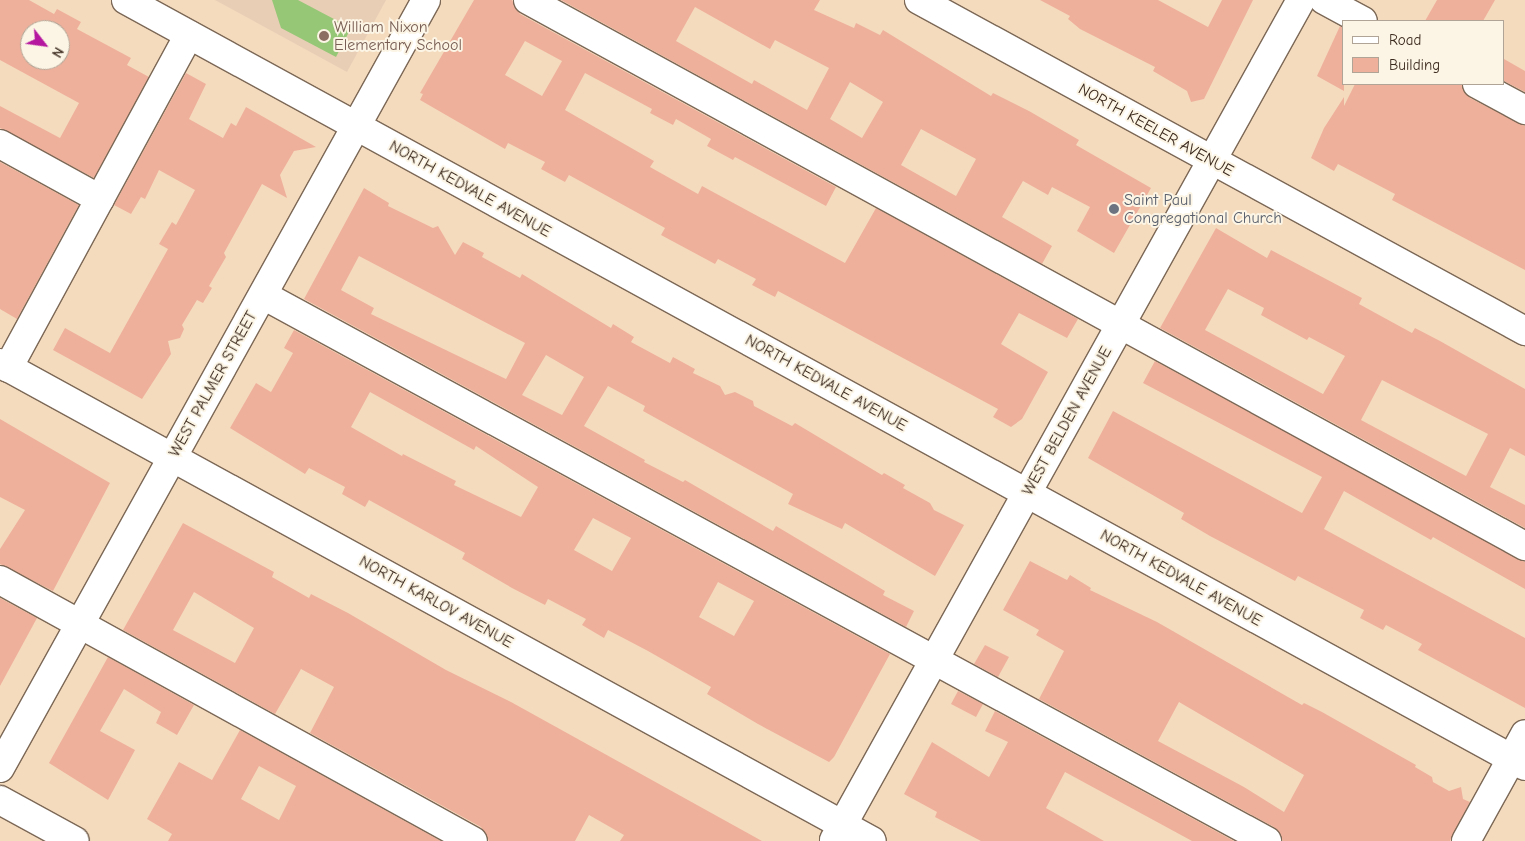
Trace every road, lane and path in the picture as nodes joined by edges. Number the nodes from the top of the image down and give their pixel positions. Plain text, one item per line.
1 (126, 0) edge
2 (426, 0) edge
3 (528, 0) edge
4 (919, 0) edge
5 (1301, 0) edge
6 (1324, 0) edge
7 (1361, 20) edge
8 (189, 35) junction
9 (1479, 85) edge
10 (1525, 110) edge
11 (356, 126) junction
12 (0, 144) edge
13 (1212, 160) junction
14 (100, 199) junction
15 (263, 295) junction
16 (1121, 324) junction
17 (1525, 332) edge
18 (4, 366) edge
19 (172, 458) junction
20 (1027, 493) junction
21 (1525, 546) edge
22 (0, 580) edge
23 (80, 624) junction
24 (934, 660) junction
25 (1525, 734) edge
26 (1518, 762) edge
27 (0, 768) edge
28 (0, 800) edge
29 (838, 833) edge
30 (75, 841) edge
31 (473, 841) edge
32 (872, 841) edge
33 (1267, 841) edge
34 (1466, 841) edge

1 - 8 street, NORTH KEDVALE AVENUE
2 - 11 street, WEST PALMER STREET
3 - 16 street
4 - 13 street, NORTH KEELER AVENUE
5 - 13 street, WEST BELDEN AVENUE
6 - 7 street
8 - 11 street, NORTH KEDVALE AVENUE
8 - 14 street
9 - 10 street
11 - 15 street, WEST PALMER STREET
11 - 20 street, NORTH KEDVALE AVENUE
12 - 14 street
13 - 16 street, WEST BELDEN AVENUE
13 - 17 street, NORTH KEELER AVENUE
14 - 18 street
15 - 19 street, WEST PALMER STREET
15 - 24 street
16 - 20 street, WEST BELDEN AVENUE
16 - 21 street
18 - 19 street, NORTH KARLOV AVENUE
19 - 23 street, WEST PALMER STREET
19 - 29 street, NORTH KARLOV AVENUE
20 - 24 street, WEST BELDEN AVENUE
20 - 26 street, NORTH KEDVALE AVENUE
22 - 23 street
23 - 27 street, WEST PALMER STREET
23 - 31 street
24 - 29 street, WEST BELDEN AVENUE
24 - 33 street
25 - 26 street
26 - 34 street
28 - 30 street
29 - 32 street, NORTH KARLOV AVENUE

